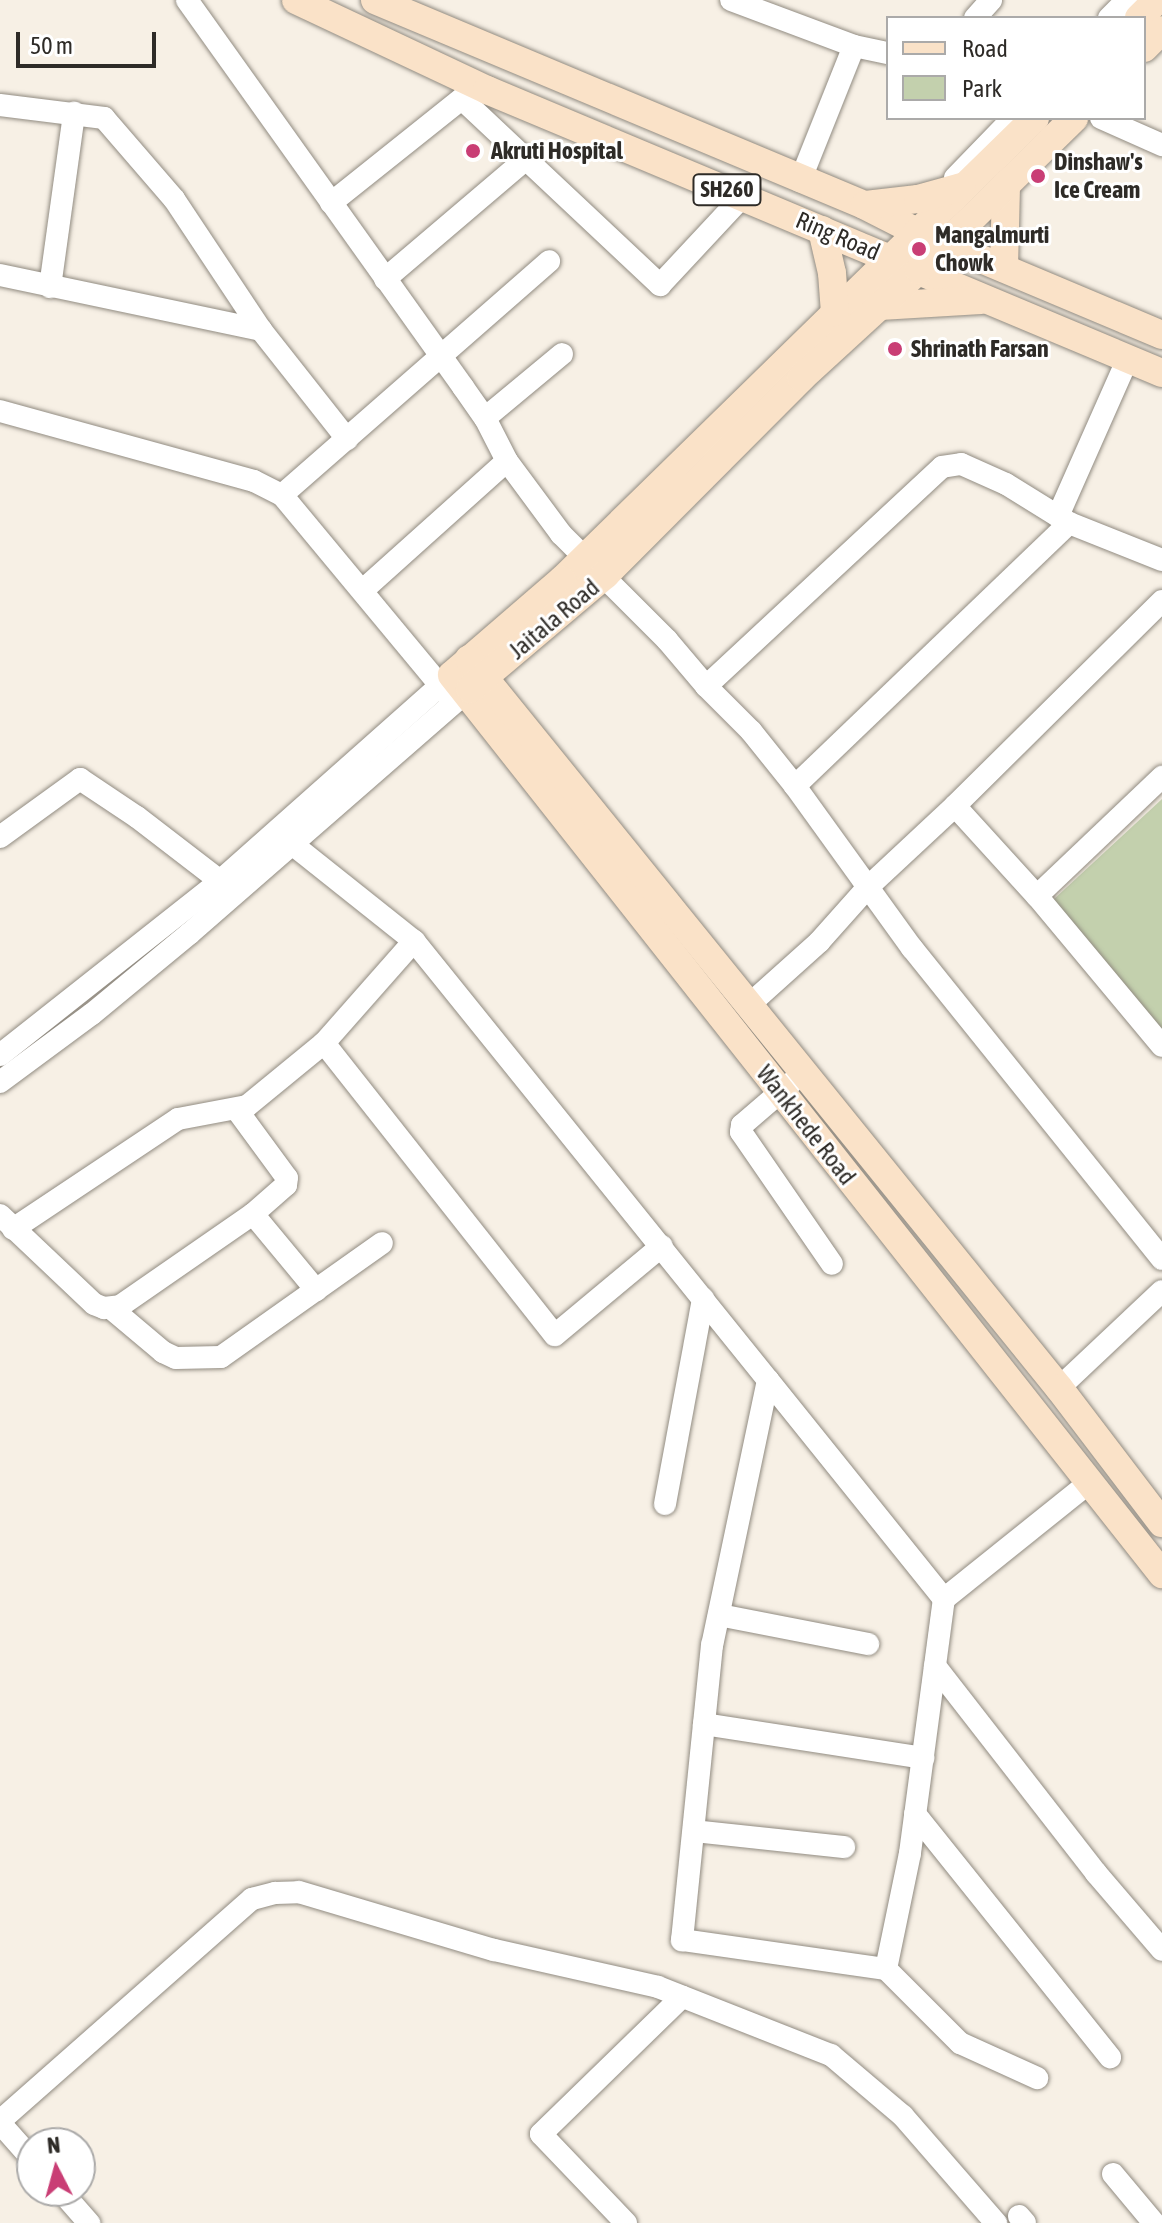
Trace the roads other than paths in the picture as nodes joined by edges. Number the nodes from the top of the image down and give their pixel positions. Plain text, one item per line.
1 (187, 0) edge
2 (296, 0) edge
3 (375, 0) edge
4 (731, 0) edge
5 (991, 0) edge
6 (1127, 0) edge
7 (1157, 0) edge
8 (977, 16) edge
9 (1111, 16) edge
10 (1141, 16) edge
11 (1162, 30) edge
12 (854, 46) junction
13 (1146, 46) edge
14 (886, 53) edge
15 (470, 92) junction
16 (0, 105) edge
17 (74, 113) junction
18 (1011, 120) edge
19 (1033, 120) edge
20 (1072, 120) edge
21 (1106, 120) edge
22 (1162, 133) edge
23 (1139, 134) junction
24 (1162, 145) edge
25 (526, 159) junction
26 (800, 181) junction
27 (1006, 186) junction
28 (953, 189) junction
29 (742, 197) junction
30 (331, 203) junction
31 (864, 205) junction
32 (822, 230) junction
33 (917, 232) junction
34 (945, 244) junction
35 (890, 258) junction
36 (549, 261) dead end
37 (1004, 268) junction
38 (919, 270) junction
39 (0, 275) edge
40 (385, 279) junction
41 (50, 287) junction
42 (990, 300) junction
43 (880, 306) junction
44 (835, 313) junction
45 (261, 330) junction
46 (1162, 335) edge
47 (562, 354) dead end
48 (441, 356) junction
49 (1128, 358) junction
50 (1162, 373) edge
51 (0, 411) edge
52 (485, 418) junction
53 (347, 439) junction
54 (507, 461) junction
55 (282, 495) junction
56 (1063, 520) junction
57 (1162, 560) edge
58 (595, 566) junction
59 (363, 590) junction
60 (1162, 601) edge
61 (461, 682) junction
62 (706, 686) junction
63 (1162, 777) edge
64 (795, 786) junction
65 (955, 806) junction
66 (3, 828) edge
67 (285, 839) junction
68 (220, 881) junction
69 (868, 887) junction
70 (1037, 896) junction
71 (414, 941) junction
72 (750, 1004) junction
73 (324, 1043) junction
74 (1162, 1046) edge
75 (0, 1055) edge
76 (803, 1074) junction
77 (0, 1082) edge
78 (780, 1092) junction
79 (237, 1110) junction
80 (253, 1214) junction
81 (6, 1222) edge
82 (382, 1243) dead end
83 (662, 1246) junction
84 (1162, 1259) edge
85 (832, 1264) dead end
86 (316, 1290) junction
87 (1162, 1291) edge
88 (703, 1298) junction
89 (112, 1309) junction
90 (768, 1380) junction
91 (1059, 1388) junction
92 (1090, 1482) junction
93 (665, 1504) dead end
94 (1162, 1523) edge
95 (1162, 1574) edge
96 (944, 1599) junction
97 (719, 1615) junction
98 (868, 1644) dead end
99 (935, 1666) junction
100 (704, 1724) junction
101 (923, 1758) junction
102 (915, 1814) junction
103 (694, 1831) junction
104 (844, 1847) dead end
105 (1162, 1950) edge
106 (886, 1969) junction
107 (682, 1997) junction
108 (1110, 2057) dead end
109 (1037, 2078) dead end
110 (0, 2122) edge
111 (16, 2140) edge
112 (1113, 2174) dead end
113 (75, 2207) edge
114 (89, 2223) edge
115 (626, 2223) edge
116 (996, 2223) edge
117 (1154, 2223) edge

1 - 30 street
2 - 15 main road, Ring Road / SH260
3 - 26 main road, SH260
4 - 12 street
5 - 8 street
6 - 9 street
7 - 10 main road
11 - 13 main road
12 - 14 street
12 - 26 street
15 - 25 street
15 - 29 main road, Ring Road / SH260
15 - 30 street
16 - 17 street
17 - 41 street
17 - 45 street
18 - 28 street
19 - 28 main road, Jaitala Road
20 - 27 main road, Jaitala Road
21 - 23 street
22 - 23 street
23 - 24 street
25 - 29 street
25 - 40 street
26 - 31 main road, SH260
27 - 34 main road, Jaitala Road
27 - 37 main road
28 - 31 main road
28 - 33 main road, Jaitala Road
29 - 32 main road, Ring Road / SH260
30 - 40 street
31 - 33 main road, SH260
32 - 35 main road, Ring Road / SH260
32 - 44 main road
33 - 34 main road, SH260
33 - 35 main road, Jaitala Road
34 - 37 main road, SH260
34 - 38 main road, Jaitala Road
35 - 38 main road, Ring Road / SH260
35 - 44 main road, Jaitala Road
36 - 48 street
37 - 46 main road, SH260
38 - 42 main road, Ring Road / SH260
38 - 43 main road, Jaitala Road
39 - 41 street
40 - 48 street
41 - 45 street
42 - 43 main road
42 - 49 main road, Ring Road / SH260
43 - 58 main road, Jaitala Road
44 - 58 main road, Jaitala Road
45 - 53 street
47 - 52 street
48 - 52 street
48 - 53 street
49 - 50 main road, Ring Road / SH260
49 - 56 street
51 - 55 street
52 - 54 street
53 - 55 street
54 - 58 street
54 - 59 street
55 - 59 street
56 - 57 street
56 - 62 street
56 - 64 street
58 - 61 main road, Jaitala Road
58 - 62 street
59 - 61 street
60 - 65 street
61 - 67 street, Jaitala Road
61 - 72 main road, Wankhede Road
61 - 78 main road, Wankhede Road
62 - 64 street
63 - 70 street
64 - 69 street
65 - 69 street
65 - 70 street
66 - 68 street
67 - 68 street, Jaitala Road
67 - 71 street
67 - 77 street, Jaitala Road
68 - 75 street, Jaitala Road
69 - 72 street
69 - 84 street
70 - 74 street
71 - 73 street
71 - 83 street
72 - 76 main road, Wankhede Road
73 - 79 street
73 - 83 street
76 - 78 street
76 - 91 main road, Wankhede Road
78 - 85 street
78 - 92 main road, Wankhede Road
79 - 80 street
79 - 81 street
80 - 86 street
80 - 89 street
81 - 89 street
82 - 86 street
83 - 88 street
86 - 89 street
87 - 91 street
88 - 90 street
88 - 93 street
90 - 96 street
90 - 97 street
91 - 94 main road, Wankhede Road
92 - 95 main road, Wankhede Road
92 - 96 street
96 - 99 street
97 - 98 street
97 - 100 street
99 - 101 street
99 - 105 street
100 - 101 street
100 - 103 street
101 - 102 street
102 - 106 street
102 - 108 street
103 - 104 street
103 - 106 street
106 - 109 street
107 - 110 street
107 - 115 street
107 - 116 street
110 - 111 street
112 - 117 street
113 - 114 street

